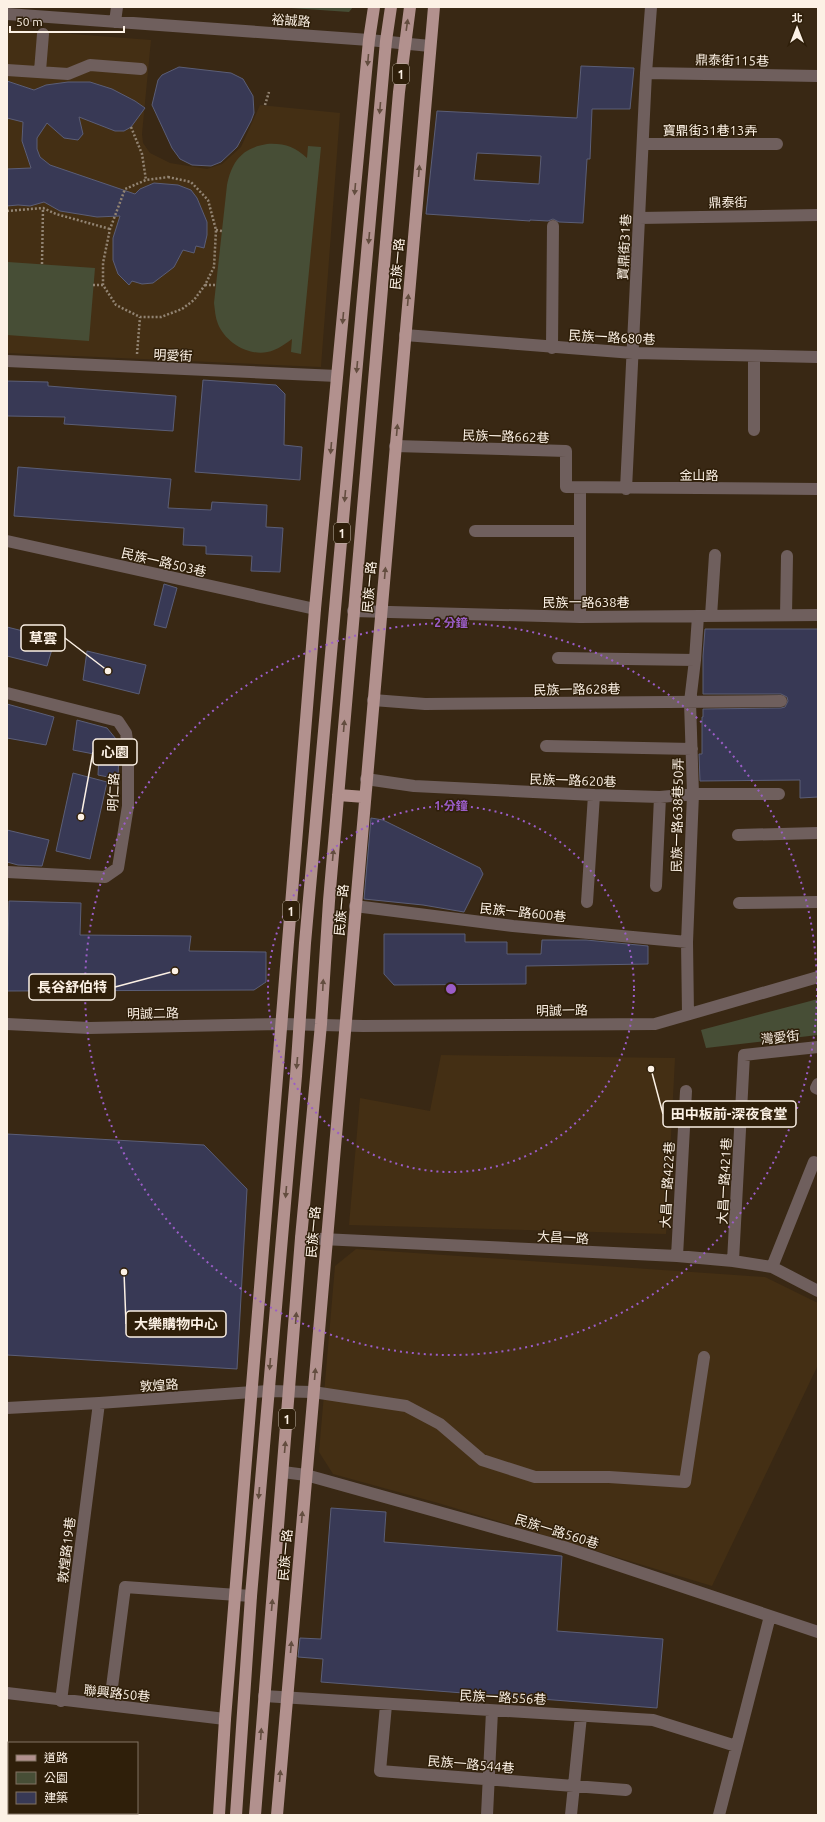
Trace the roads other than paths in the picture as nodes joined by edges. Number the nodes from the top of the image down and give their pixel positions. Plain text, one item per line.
1 (117, 7) edge
2 (374, 7) edge
3 (391, 7) edge
4 (410, 7) edge
5 (434, 7) edge
6 (651, 7) edge
7 (7, 14) edge
8 (115, 22) junction
9 (43, 34) dead end
10 (369, 40) junction
11 (386, 41) junction
12 (405, 43) junction
13 (430, 46) junction
14 (7, 70) edge
15 (141, 70) dead end
16 (40, 71) junction
17 (646, 72) junction
18 (818, 76) edge
19 (643, 144) junction
20 (777, 144) dead end
21 (818, 214) edge
22 (639, 218) junction
23 (553, 226) dead end
24 (405, 335) junction
25 (552, 348) junction
26 (633, 353) junction
27 (754, 356) junction
28 (818, 357) edge
29 (7, 361) edge
30 (337, 376) junction
31 (754, 430) dead end
32 (396, 446) junction
33 (580, 488) junction
34 (626, 489) junction
35 (818, 489) edge
36 (475, 531) dead end
37 (579, 532) junction
38 (7, 541) edge
39 (716, 555) dead end
40 (787, 556) dead end
41 (315, 610) junction
42 (353, 611) junction
43 (381, 612) junction
44 (786, 615) junction
45 (818, 615) edge
46 (698, 616) junction
47 (711, 616) junction
48 (580, 617) junction
49 (558, 658) dead end
50 (695, 660) junction
51 (7, 693) edge
52 (373, 700) junction
53 (781, 701) dead end
54 (690, 702) junction
55 (546, 746) dead end
56 (692, 750) junction
57 (366, 779) junction
58 (301, 787) junction
59 (319, 789) junction
60 (693, 794) junction
61 (779, 794) dead end
62 (338, 795) junction
63 (594, 795) junction
64 (365, 797) junction
65 (660, 797) junction
66 (818, 833) edge
67 (738, 835) dead end
68 (7, 872) edge
69 (656, 886) dead end
70 (587, 902) dead end
71 (818, 902) edge
72 (740, 903) dead end
73 (355, 906) junction
74 (687, 942) junction
75 (818, 977) edge
76 (688, 1014) junction
77 (7, 1024) edge
78 (281, 1024) junction
79 (300, 1024) junction
80 (321, 1024) junction
81 (345, 1025) junction
82 (818, 1047) edge
83 (744, 1054) joint
84 (818, 1084) edge
85 (818, 1089) edge
86 (686, 1091) dead end
87 (818, 1164) edge
88 (302, 1238) junction
89 (326, 1239) junction
90 (677, 1256) junction
91 (733, 1261) junction
92 (772, 1267) junction
93 (818, 1291) edge
94 (704, 1357) dead end
95 (268, 1391) junction
96 (252, 1392) junction
97 (290, 1392) junction
98 (313, 1392) junction
99 (99, 1403) junction
100 (7, 1408) edge
101 (283, 1472) junction
102 (306, 1475) junction
103 (235, 1594) junction
104 (251, 1596) junction
105 (770, 1616) junction
106 (818, 1632) edge
107 (112, 1687) dead end
108 (7, 1693) edge
109 (264, 1696) junction
110 (287, 1699) junction
111 (61, 1701) junction
112 (386, 1705) junction
113 (492, 1711) junction
114 (581, 1716) junction
115 (225, 1719) junction
116 (736, 1746) junction
117 (489, 1780) junction
118 (575, 1787) junction
119 (626, 1790) dead end
120 (219, 1815) edge
121 (236, 1815) edge
122 (255, 1815) edge
123 (277, 1815) edge
124 (487, 1815) edge
125 (571, 1815) edge
126 (719, 1815) edge

1 - 8 street
2 - 10 main road, 1
3 - 11 main road, 1
12 -> 4 main road, 民族一路 / 1
5 - 13 main road, 民族一路 / 1
6 - 17 street, 寶鼎街31巷
7 - 8 street, 裕誠路
8 - 10 street, 裕誠路
9 - 16 street
10 - 11 street, 裕誠路
10 -> 30 main road, 1
11 - 12 street, 裕誠路
11 -> 59 main road, 1
12 - 13 street, 裕誠路
12 - 42 main road, 民族一路 / 1
24 -> 13 main road, 民族一路 / 1
14 - 16 street
15 - 16 street
17 - 18 street, 鼎泰街115巷
17 - 19 street, 寶鼎街31巷
19 - 20 street, 寶鼎街31巷13弄
19 - 22 street, 寶鼎街31巷
21 - 22 street, 鼎泰街
22 - 26 street, 寶鼎街31巷
23 - 25 street
24 - 25 street, 民族一路680巷
32 -> 24 main road, 民族一路 / 1
25 - 26 street, 民族一路680巷
26 - 27 street, 民族一路680巷
26 - 34 street, 寶鼎街31巷
27 - 28 street, 民族一路680巷
27 - 31 street
29 - 30 street, 明愛街
30 -> 41 main road, 1
32 - 33 street, 民族一路662巷
43 -> 32 main road, 民族一路 / 1
33 - 34 street, 金山路
33 - 37 street
34 - 35 street, 金山路
36 - 37 street
37 - 48 street
38 - 41 street, 民族一路503巷
39 - 47 street
40 - 44 street
41 - 58 main road, 1
42 - 43 street, 民族一路638巷
62 -> 42 main road, 民族一路 / 1
43 - 48 street, 民族一路638巷
43 - 52 main road, 民族一路 / 1
44 - 45 street, 民族一路638巷
44 - 47 street, 民族一路638巷
46 - 47 street, 民族一路638巷
46 - 48 street, 民族一路638巷
46 - 50 street, 民族一路638巷50弄
49 - 50 street
50 - 54 street, 民族一路638巷50弄
51 - 68 street, 明仁路
52 - 54 street, 民族一路628巷
52 - 57 main road, 民族一路 / 1
53 - 54 street, 民族一路628巷
54 - 56 street, 民族一路638巷50弄
55 - 56 street
56 - 60 street, 民族一路638巷50弄
57 - 63 street, 民族一路620巷
57 - 64 main road, 民族一路 / 1
58 - 59 main road
58 - 78 main road, 1
59 - 79 main road, 1
60 - 61 street, 民族一路620巷
60 - 65 street, 民族一路620巷
60 - 74 street, 民族一路638巷50弄
62 - 64 main road
80 -> 62 main road, 民族一路 / 1
63 - 65 street, 民族一路620巷
63 - 70 street
64 - 73 main road, 民族一路 / 1
65 - 69 street
66 - 67 street
71 - 72 street
73 - 74 street, 民族一路600巷
73 - 81 main road, 民族一路 / 1
74 - 76 street, 民族一路638巷50弄
75 - 76 street, 明誠一路
76 - 81 street, 明誠一路
77 - 78 street, 明誠二路
78 - 79 street, 明誠二路
78 - 96 main road, 1
79 - 80 street, 明誠一路
79 -> 95 main road, 1
80 - 81 street, 明誠一路
80 - 88 main road, 民族一路 / 1
81 - 89 main road, 民族一路 / 1
82 - 83 street, 灣愛街
83 - 91 street, 大昌一路421巷
84 - 85 street
86 - 90 street, 大昌一路422巷
87 - 92 street
88 - 89 street, 大昌一路
97 -> 88 main road, 民族一路 / 1
89 - 90 street, 大昌一路
98 -> 89 main road, 民族一路 / 1
90 - 91 street, 大昌一路
91 - 92 street, 大昌一路
92 - 93 street, 大昌一路
94 - 98 street, 敦煌路
95 - 96 street, 敦煌路
95 - 97 street, 敦煌路
95 -> 104 main road, 1
96 - 99 street, 敦煌路
96 - 103 main road, 1
97 - 98 street, 敦煌路
101 -> 97 main road, 民族一路 / 1
98 - 102 main road, 民族一路 / 1
99 - 100 street, 敦煌路
99 - 111 street, 敦煌路19巷
101 - 102 street, 民族一路560巷
109 -> 101 main road, 民族一路 / 1
102 - 105 street, 民族一路560巷
110 -> 102 main road, 民族一路 / 1
103 - 104 street
103 - 107 street
103 - 115 main road, 1
104 - 121 main road, 1
105 - 106 street, 民族一路560巷
105 - 116 street
108 - 111 street, 聯興路50巷
109 - 110 street, 民族一路556巷
122 -> 109 main road, 民族一路 / 1
110 - 112 street, 民族一路556巷
123 -> 110 main road, 民族一路 / 1
111 - 115 street, 聯興路50巷
112 - 113 street, 民族一路556巷
112 - 117 street, 民族一路544巷
113 - 114 street, 民族一路556巷
113 - 117 street
114 - 116 street, 民族一路556巷
114 - 118 street
115 - 120 main road, 1
116 - 126 street
117 - 118 street, 民族一路544巷
117 - 124 street
118 - 119 street, 民族一路544巷
118 - 125 street

